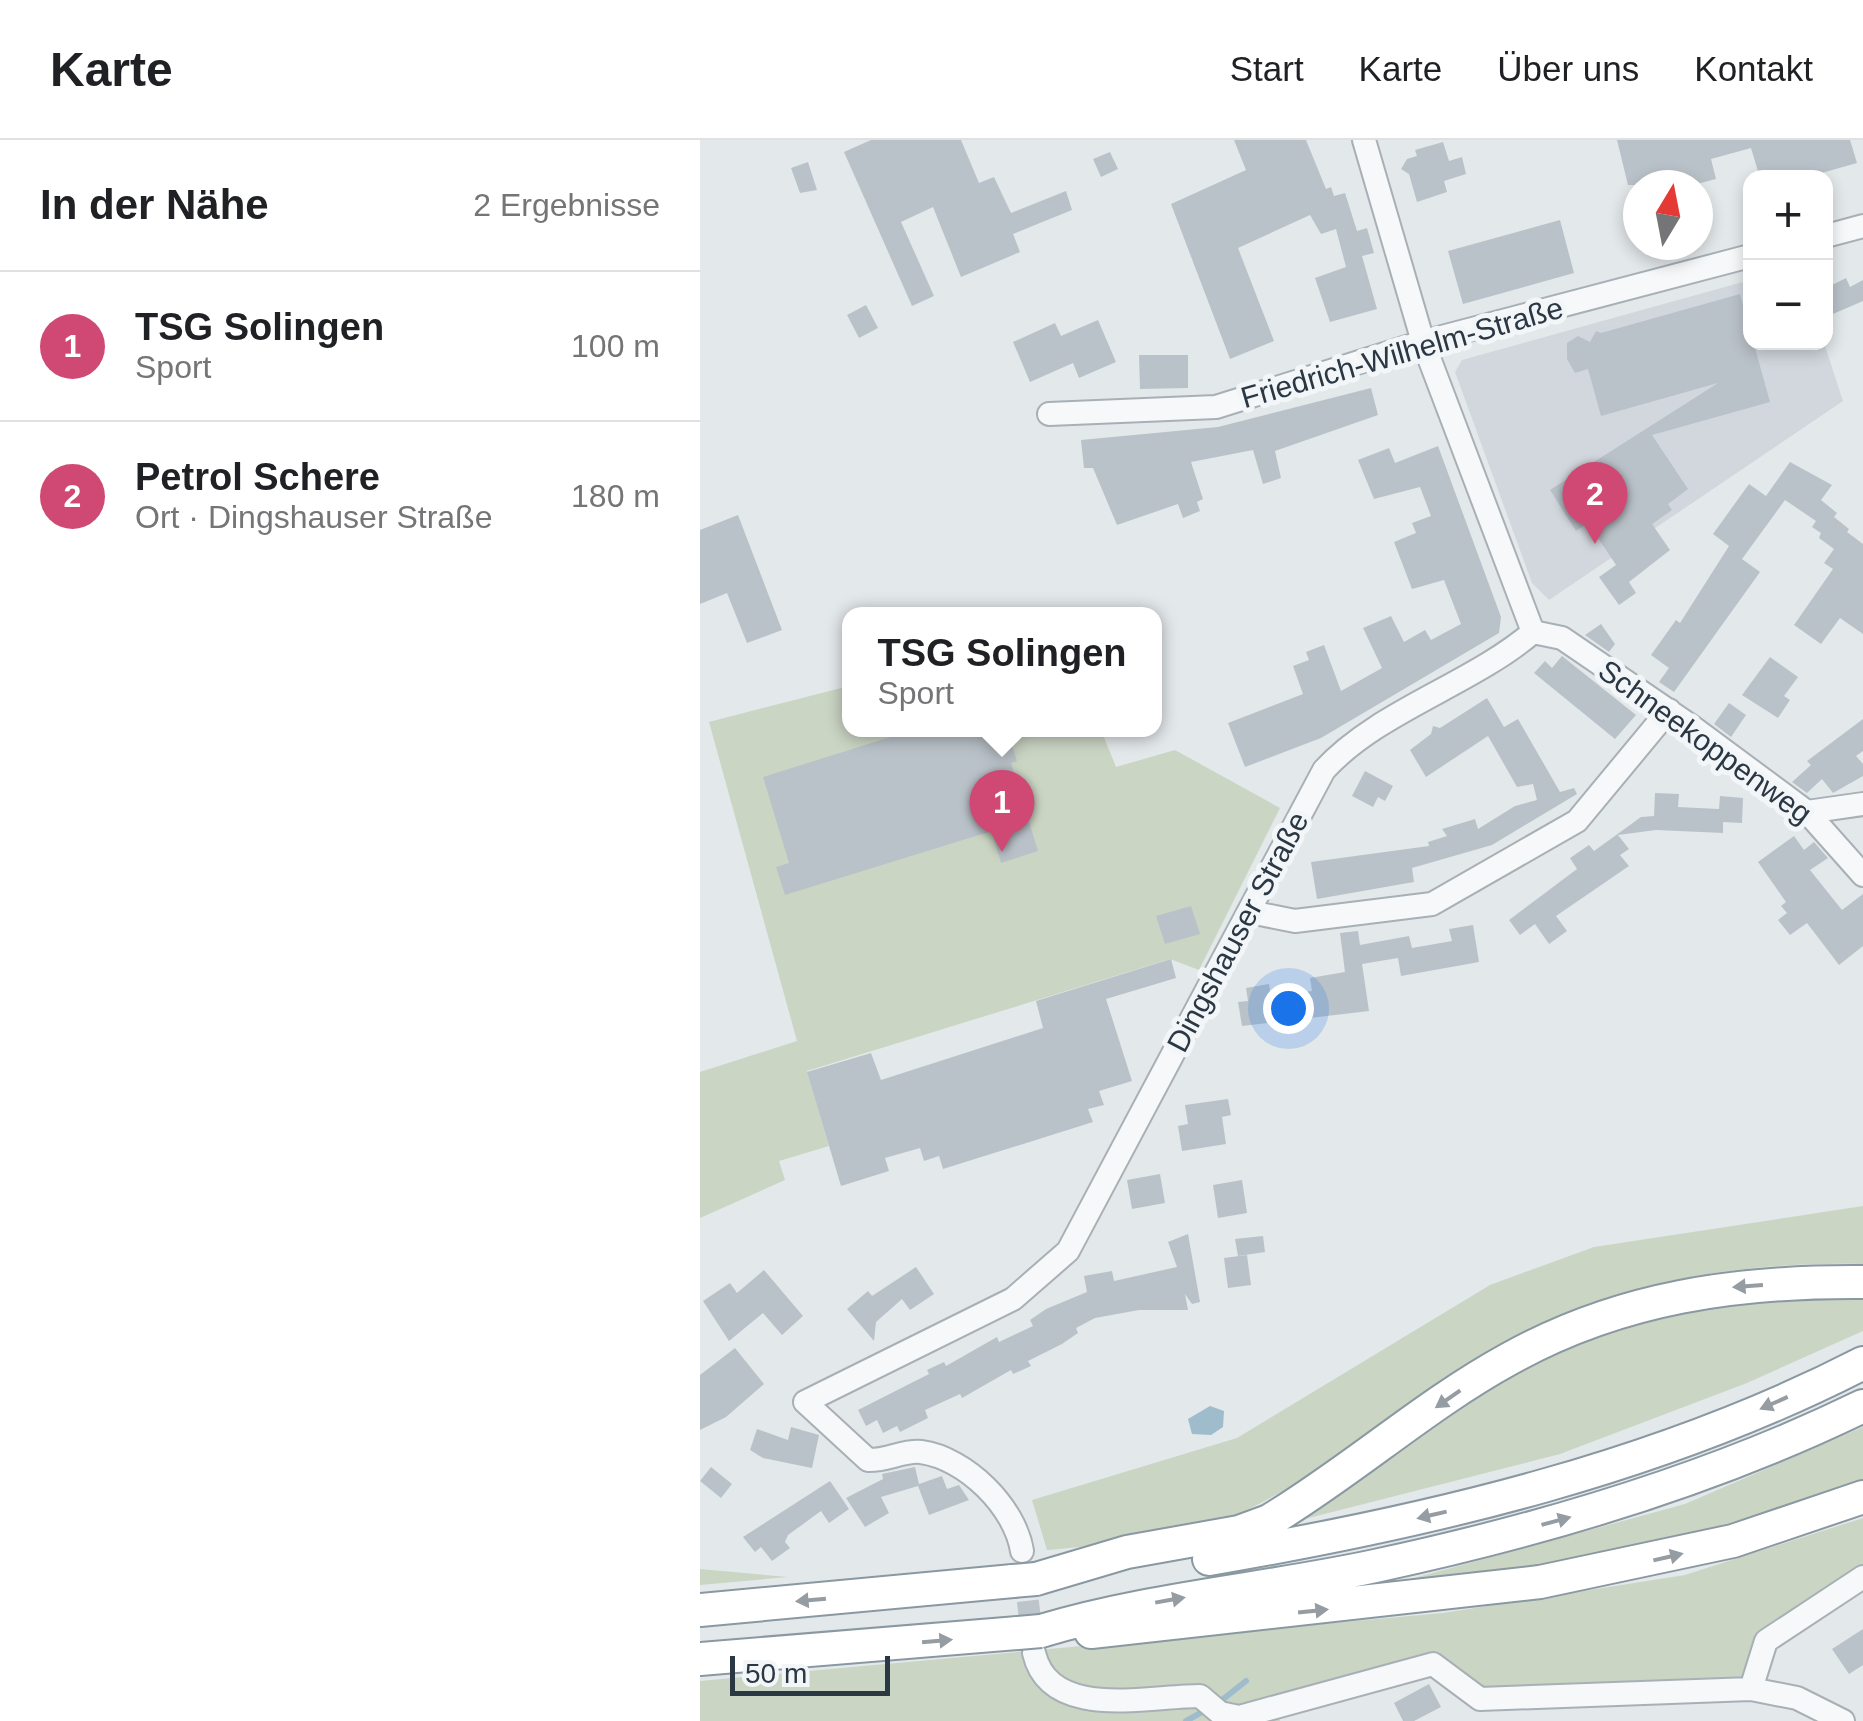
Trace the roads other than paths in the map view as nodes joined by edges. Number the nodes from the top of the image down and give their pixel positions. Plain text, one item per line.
1 (1364, 140) edge
2 (1863, 226) edge
3 (1833, 234) edge
4 (1743, 258) edge
5 (1423, 342) junction
6 (1049, 414) dead end
7 (1533, 632) junction
8 (1669, 710) junction
9 (1863, 804) edge
10 (1807, 812) junction
11 (1863, 875) edge
12 (1250, 912) junction
13 (1854, 1282) edge
14 (1863, 1362) edge
15 (1863, 1406) edge
16 (1863, 1496) edge
17 (1024, 1570) junction
18 (1863, 1577) edge
19 (700, 1610) edge
20 (1031, 1639) junction
21 (700, 1659) edge
22 (1751, 1689) junction
23 (1843, 1721) edge

1 - 5 street
2 - 3 street
4 - 5 street, Friedrich-Wilhelm-Straße
5 - 6 street, Friedrich-Wilhelm-Straße
5 - 7 street
7 - 8 street, Schneekoppenweg
7 - 12 street, Dingshauser Straße
8 - 10 street, Schneekoppenweg
8 - 12 street
9 - 10 street
10 - 11 street, Schneekoppenweg
12 - 17 street, Dingshauser Straße
13 -> 17 highway
14 -> 17 highway
20 -> 15 highway
20 -> 16 highway
17 -> 19 highway
18 - 22 street
21 -> 20 highway
20 - 22 street
22 - 23 street

